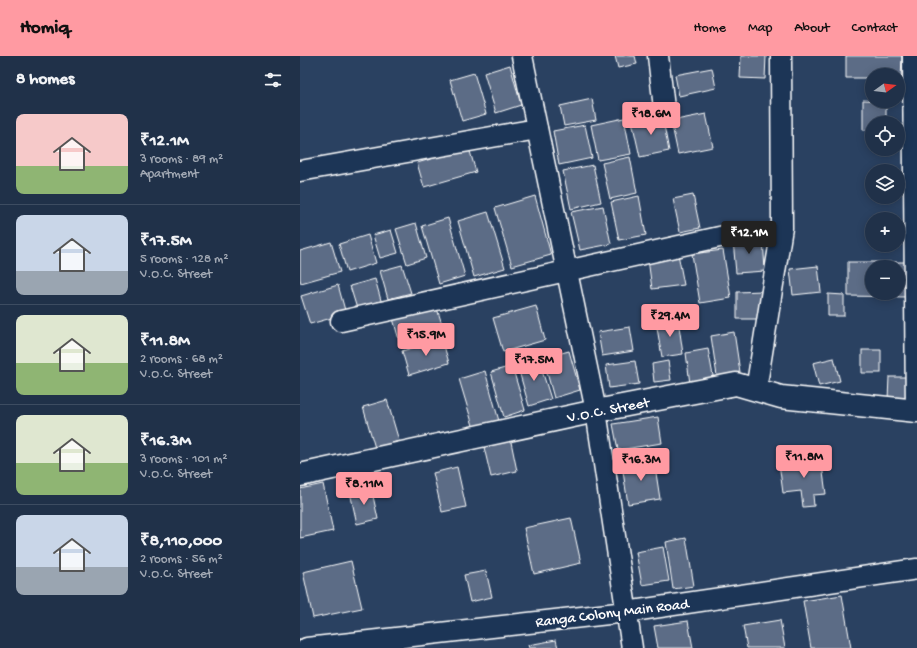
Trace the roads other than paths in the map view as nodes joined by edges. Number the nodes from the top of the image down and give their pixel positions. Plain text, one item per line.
1 (522, 56) edge
2 (658, 56) edge
3 (781, 56) edge
4 (913, 56) edge
5 (664, 108) dead end
6 (537, 128) junction
7 (300, 170) edge
8 (724, 236) dead end
9 (567, 271) junction
10 (341, 321) dead end
11 (756, 390) junction
12 (596, 411) junction
13 (917, 411) edge
14 (300, 475) edge
15 (917, 569) edge
16 (626, 612) junction
17 (313, 648) edge
18 (632, 648) edge

1 - 6 street
2 - 5 street
3 - 11 street
4 - 13 street
6 - 7 street
6 - 9 street
8 - 9 street
9 - 10 street
9 - 12 street
11 - 12 street, V.O.C. Street
11 - 13 street, V.O.C. Street
12 - 14 street, V.O.C. Street
12 - 16 street
15 - 16 street, Ranga Colony Main Road
16 - 17 street, Ranga Colony Main Road
16 - 18 street

